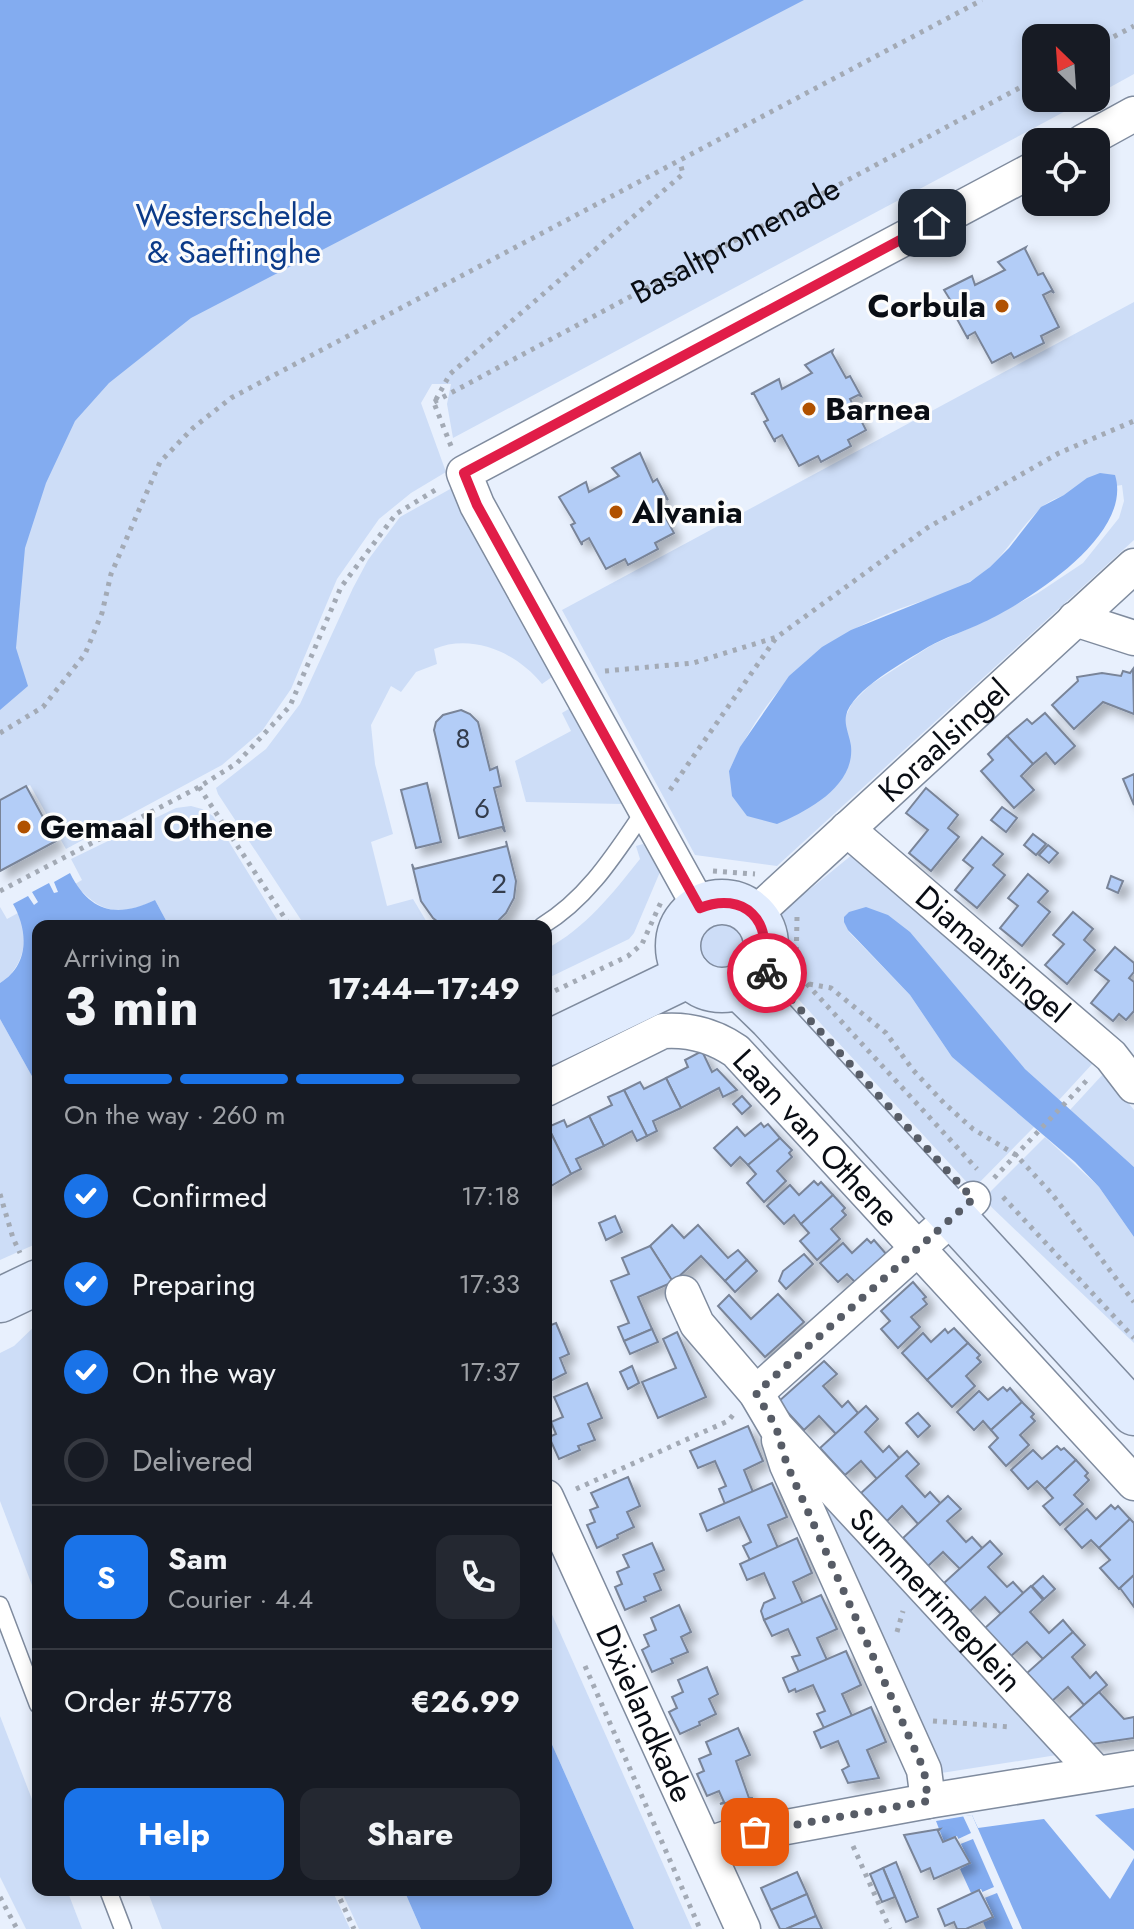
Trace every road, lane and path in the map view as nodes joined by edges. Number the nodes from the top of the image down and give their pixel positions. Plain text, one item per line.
1 (982, 0) edge
2 (1134, 26) edge
3 (1110, 39) edge
4 (1022, 87) edge
5 (1134, 114) edge
6 (1108, 128) edge
7 (680, 162) junction
8 (1022, 175) edge
9 (434, 403) junction
10 (1134, 421) edge
11 (464, 473) junction
12 (1134, 566) edge
13 (1075, 619) junction
14 (777, 637) junction
15 (1134, 638) edge
16 (572, 673) junction
17 (0, 733) edge
18 (199, 787) junction
19 (648, 814) junction
20 (847, 829) junction
21 (679, 868) junction
22 (786, 883) junction
23 (0, 891) edge
24 (700, 908) junction
25 (754, 915) junction
26 (286, 920) edge
27 (551, 920) edge
28 (684, 963) junction
29 (750, 976) junction
30 (806, 983) junction
31 (552, 992) edge
32 (552, 1015) edge
33 (552, 1040) edge
34 (552, 1086) edge
35 (1134, 1086) edge
36 (1066, 1103) dead end
37 (1016, 1155) junction
38 (0, 1194) edge
39 (977, 1195) junction
40 (920, 1248) junction
41 (25, 1288) edge
42 (683, 1293) dead end
43 (1134, 1302) edge
44 (1134, 1338) edge
45 (1134, 1375) edge
46 (756, 1393) junction
47 (1134, 1413) edge
48 (776, 1427) junction
49 (1134, 1483) edge
50 (552, 1497) edge
51 (552, 1510) edge
52 (914, 1577) junction
53 (0, 1605) edge
54 (584, 1663) dead end
55 (883, 1679) junction
56 (32, 1689) edge
57 (900, 1718) junction
58 (1055, 1730) junction
59 (1134, 1768) edge
60 (1096, 1773) junction
61 (928, 1801) junction
62 (840, 1817) junction
63 (706, 1845) junction
64 (110, 1896) edge
65 (339, 1896) edge
66 (0, 1897) edge
67 (17, 1929) edge
68 (123, 1929) edge
69 (354, 1929) edge
70 (700, 1929) edge
71 (743, 1929) edge
72 (890, 1929) edge

1 - 7 path
2 - 3 path
4 - 9 path, Basaltpromenade
5 - 6 street
7 - 9 path
7 - 17 path
8 - 11 street
9 - 11 path
10 - 14 path
11 - 16 street
11 - 18 path
12 - 13 street, Koraalsingel
13 - 15 street
13 - 20 street, Koraalsingel
14 - 16 path
14 - 19 path
16 - 19 street
18 - 23 path
18 - 26 path
19 - 21 street
19 - 27 lane
20 - 22 street, Koraalsingel
20 - 35 street, Diamantsingel
21 - 22 path
21 - 24 street
21 - 31 path
22 - 25 street, Koraalsingel
22 - 30 path
24 - 25 street
24 - 28 street
25 - 29 street
28 - 29 street
28 - 32 street
28 - 33 street
29 - 39 street, Laan van Othene
30 - 37 path
30 - 39 path
34 - 40 street, Laan van Othene
36 - 37 path
37 - 43 path
38 - 41 path
39 - 40 street
39 - 44 path
39 - 45 street, Laan van Othene
39 - 47 street, Laan van Othene
40 - 46 street
40 - 49 street, Laan van Othene
42 - 46 street, Summertimeplein
46 - 48 street, Summertimeplein
46 - 50 path
48 - 52 street, Summertimeplein
48 - 55 street, Summertimeplein
51 - 63 street, Dixielandkade
52 - 55 path
52 - 58 street, Summertimeplein
53 - 56 lane
54 - 70 path, Dixielandkade
55 - 57 street, Summertimeplein
57 - 58 path
57 - 61 street, Summertimeplein
58 - 60 street, Summertimeplein
59 - 60 street
60 - 61 street
61 - 62 street
62 - 63 street
62 - 72 path
63 - 71 street, Dixielandkade
64 - 68 lane
65 - 69 path
66 - 67 path

